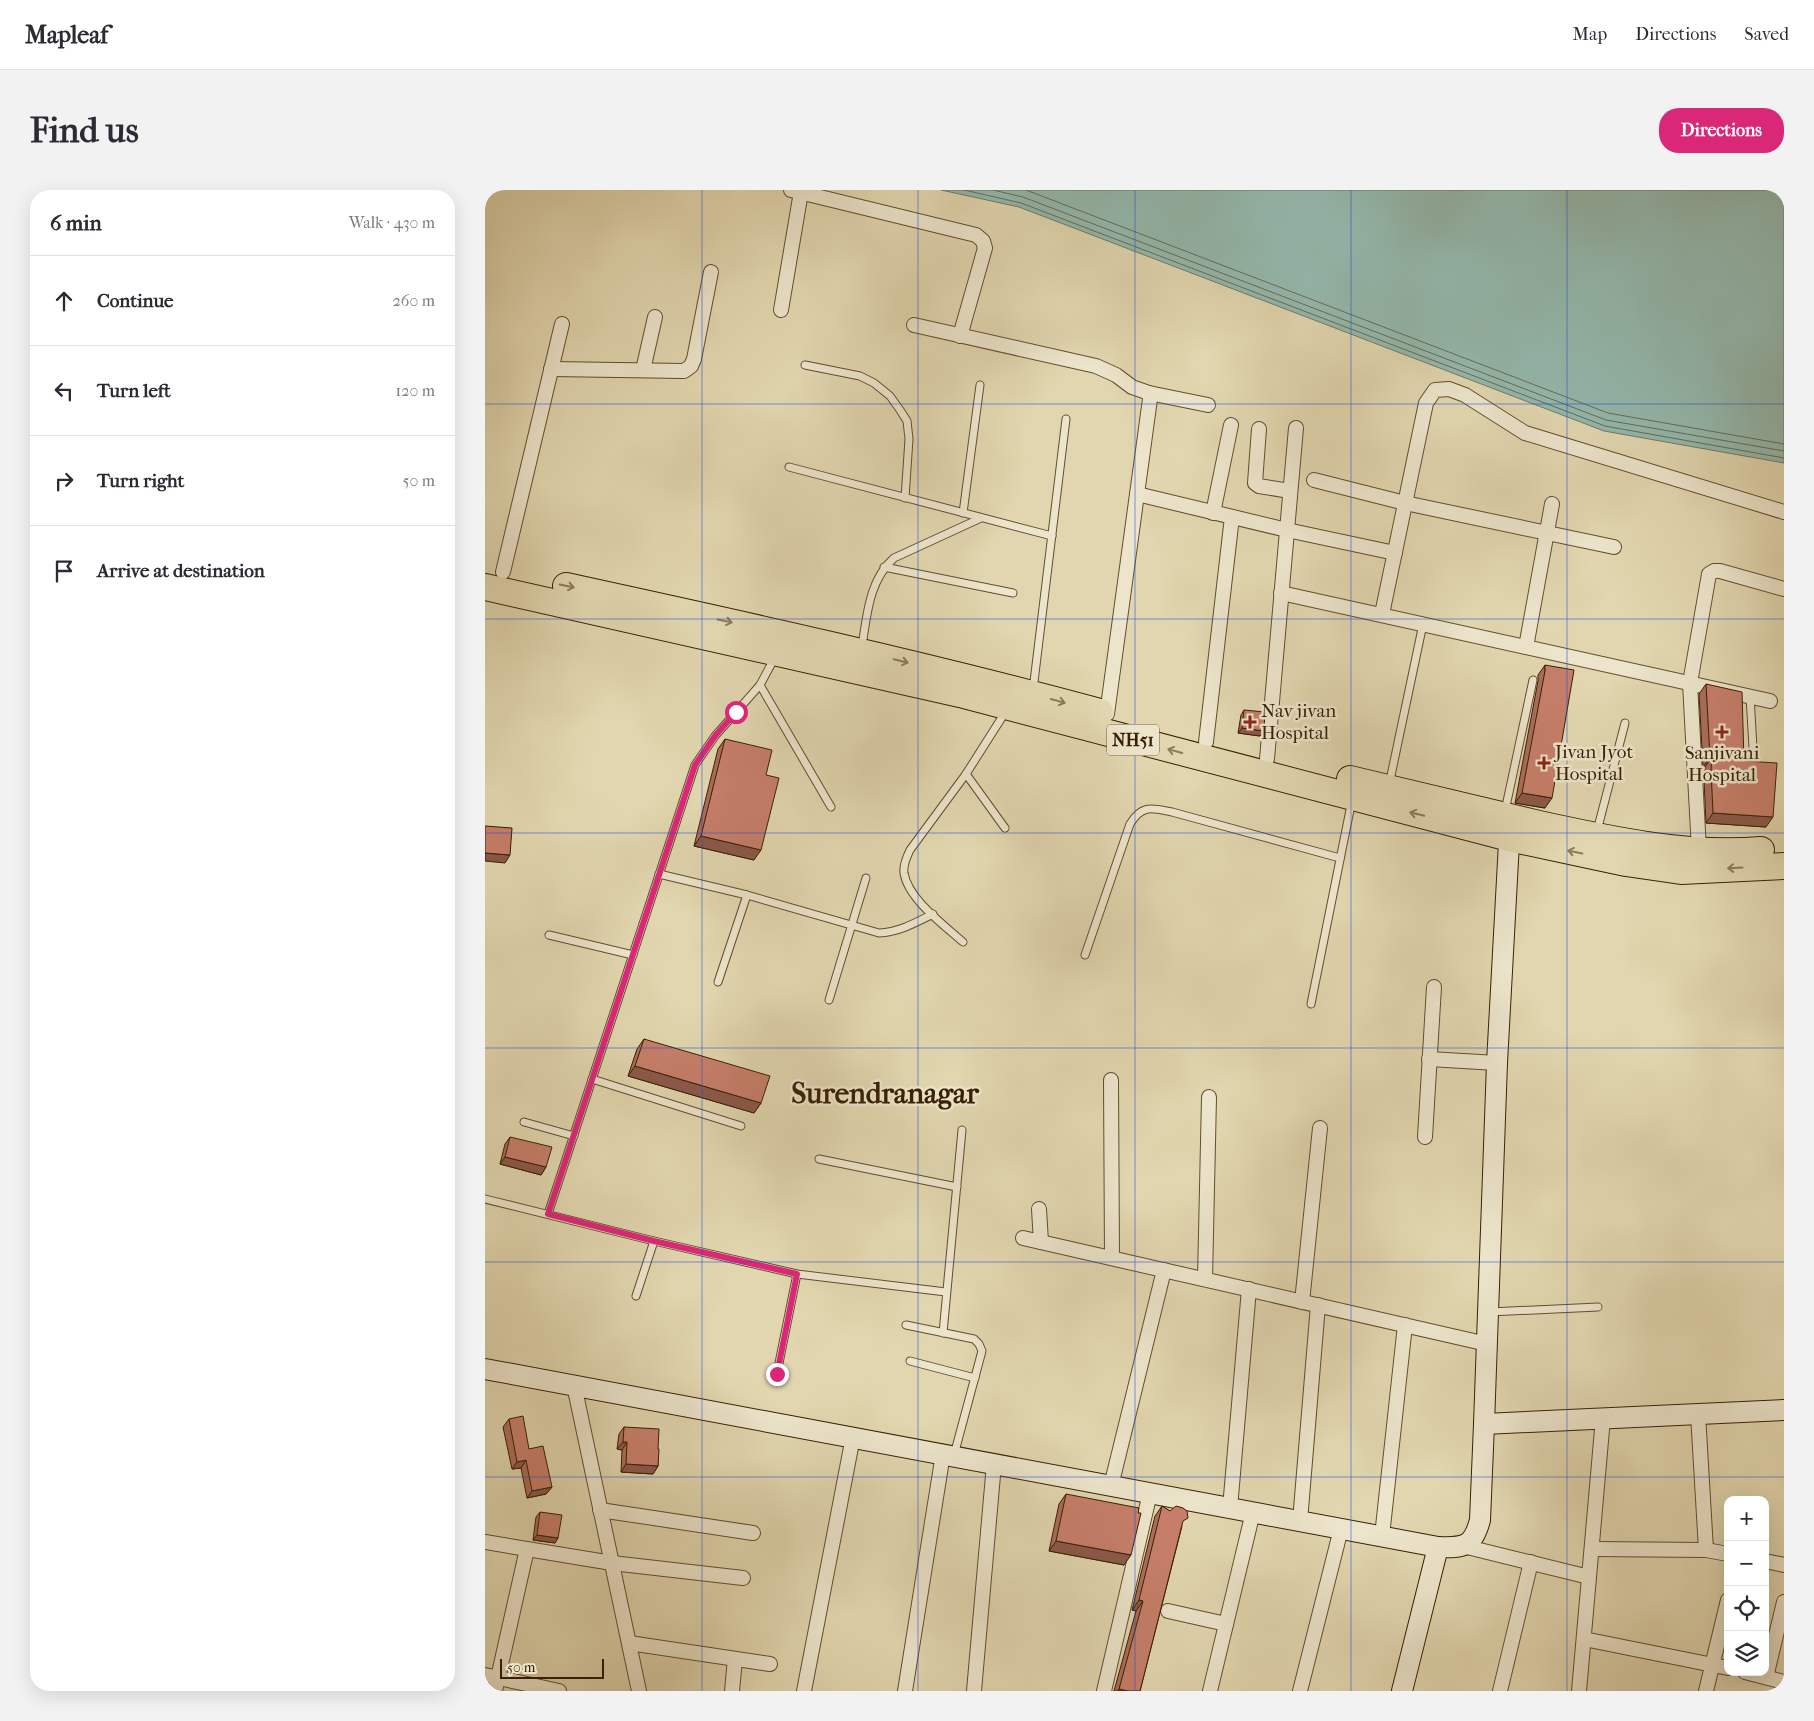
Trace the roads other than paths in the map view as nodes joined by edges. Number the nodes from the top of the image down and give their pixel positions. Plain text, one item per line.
1 (796, 191) edge
2 (711, 272) dead end
3 (781, 310) dead end
4 (655, 317) dead end
5 (562, 324) dead end
6 (914, 325) dead end
7 (960, 336) junction
8 (805, 365) dead end
9 (551, 369) junction
10 (643, 370) junction
11 (980, 385) dead end
12 (1149, 393) junction
13 (1208, 405) dead end
14 (1066, 419) dead end
15 (1231, 425) dead end
16 (1296, 428) dead end
17 (1259, 429) dead end
18 (789, 468) dead end
19 (1314, 480) dead end
20 (1290, 491) junction
21 (1137, 494) junction
22 (905, 498) junction
23 (1405, 503) junction
24 (1552, 504) dead end
25 (1213, 512) junction
26 (1784, 512) edge
27 (963, 513) junction
28 (1232, 517) junction
29 (981, 518) junction
30 (1287, 530) junction
31 (1547, 532) junction
32 (1051, 536) junction
33 (1614, 547) dead end
34 (1395, 553) junction
35 (884, 567) junction
36 (491, 576) edge
37 (1784, 589) edge
38 (1013, 593) dead end
39 (1281, 593) junction
40 (1382, 614) junction
41 (1423, 624) junction
42 (1526, 647) junction
43 (861, 652) junction
44 (776, 653) junction
45 (1533, 680) dead end
46 (1690, 683) junction
47 (760, 685) junction
48 (1749, 696) junction
49 (1769, 701) dead end
50 (1022, 704) junction
51 (1107, 714) junction
52 (1625, 723) dead end
53 (1206, 742) junction
54 (1267, 759) junction
55 (1754, 765) edge
56 (966, 774) junction
57 (1388, 788) junction
58 (1353, 798) junction
59 (831, 807) dead end
60 (1508, 824) junction
61 (1005, 828) dead end
62 (1595, 836) junction
63 (1784, 848) edge
64 (1699, 850) junction
65 (1341, 858) junction
66 (1784, 866) edge
67 (659, 874) junction
68 (866, 878) dead end
69 (747, 895) junction
70 (933, 914) junction
71 (852, 925) junction
72 (549, 935) dead end
73 (963, 942) dead end
74 (633, 955) junction
75 (1085, 955) dead end
76 (718, 982) dead end
77 (1434, 987) dead end
78 (829, 1000) dead end
79 (1311, 1004) dead end
80 (1429, 1059) junction
81 (1497, 1063) junction
82 (592, 1079) junction
83 (1111, 1080) dead end
84 (1209, 1097) dead end
85 (525, 1122) dead end
86 (741, 1126) dead end
87 (1320, 1128) dead end
88 (962, 1130) dead end
89 (574, 1136) junction
90 (1425, 1136) dead end
91 (819, 1159) dead end
92 (957, 1187) junction
93 (485, 1199) edge
94 (1039, 1209) dead end
95 (548, 1214) junction
96 (1023, 1238) dead end
97 (654, 1241) junction
98 (1041, 1242) junction
99 (1112, 1258) junction
100 (1164, 1270) junction
101 (797, 1274) junction
102 (1205, 1279) junction
103 (1249, 1289) junction
104 (946, 1292) junction
105 (636, 1296) dead end
106 (1302, 1302) junction
107 (1318, 1305) junction
108 (1598, 1308) dead end
109 (1488, 1312) junction
110 (905, 1325) dead end
111 (1405, 1325) junction
112 (943, 1333) junction
113 (1487, 1344) junction
114 (911, 1361) dead end
115 (485, 1369) edge
116 (777, 1374) dead end
117 (975, 1378) junction
118 (574, 1385) junction
119 (1784, 1410) edge
120 (1698, 1414) junction
121 (1603, 1418) junction
122 (1484, 1424) junction
123 (853, 1437) junction
124 (948, 1455) junction
125 (994, 1464) junction
126 (1111, 1486) junction
127 (1150, 1493) junction
128 (1230, 1508) junction
129 (601, 1510) junction
130 (1253, 1512) junction
131 (1300, 1521) junction
132 (1341, 1529) junction
133 (753, 1533) dead end
134 (1382, 1536) junction
135 (485, 1542) edge
136 (1463, 1546) junction
137 (1438, 1547) junction
138 (527, 1549) junction
139 (1592, 1549) junction
140 (1706, 1550) junction
141 (1724, 1553) edge
142 (612, 1562) junction
143 (1531, 1562) junction
144 (1769, 1562) edge
145 (1784, 1566) edge
146 (1589, 1577) junction
147 (743, 1578) dead end
148 (1784, 1602) edge
149 (1168, 1611) dead end
150 (1724, 1616) edge
151 (1226, 1624) junction
152 (1584, 1639) junction
153 (629, 1643) junction
154 (735, 1659) junction
155 (770, 1664) dead end
156 (1712, 1664) junction
157 (1724, 1667) edge
158 (1759, 1676) edge
159 (1766, 1678) junction
160 (493, 1681) edge
161 (1784, 1682) edge
162 (559, 1691) edge
163 (639, 1691) edge
164 (732, 1691) edge
165 (804, 1691) edge
166 (905, 1691) edge
167 (974, 1691) edge
168 (1103, 1691) edge
169 (1210, 1691) edge
170 (1300, 1691) edge
171 (1402, 1691) edge
172 (1501, 1691) edge
173 (1581, 1691) edge
174 (1705, 1691) edge

1 - 3 street
1 - 7 street
2 - 10 street
4 - 10 street
5 - 9 street
6 - 7 street
7 - 12 street
8 - 22 lane
9 - 10 street
9 - 36 street
11 - 27 lane
12 - 13 street
12 - 21 street
14 - 32 lane
15 - 25 street
16 - 20 street
17 - 20 street
18 - 22 lane
19 - 23 street
20 - 30 street
21 - 25 street
21 - 51 street
22 - 27 lane
23 - 26 street
23 - 31 street
23 - 34 street
24 - 31 street
25 - 28 street
27 - 29 lane
28 - 30 street
28 - 53 street
29 - 32 lane
29 - 35 lane
30 - 34 street
30 - 39 street
31 - 33 street
31 - 42 street
32 - 50 lane
34 - 40 street
35 - 38 lane
35 - 43 lane
36 -> 43 highway, NH51
36 - 44 highway, NH51
37 - 46 street
39 - 40 street
39 - 54 street
40 - 41 street
41 - 42 street
41 - 57 lane
42 - 46 street
43 -> 50 highway, NH51
44 - 47 lane
44 - 50 highway, NH51
45 - 60 lane
46 - 48 street
46 - 64 street
47 - 59 lane
47 - 67 lane
48 - 49 street
48 - 55 lane
50 -> 51 highway, NH51
50 - 56 lane
58 -> 50 highway, NH51
51 - 53 highway, NH51
52 - 62 lane
53 - 54 highway, NH51
54 - 57 highway, NH51
56 - 61 lane
56 - 70 lane
57 - 60 highway, NH51
60 -> 58 highway, NH51
58 - 65 lane
60 - 62 highway, NH51
66 -> 60 highway, NH51
60 - 81 street
62 - 64 highway, NH51
63 - 64 highway, NH51
65 - 75 lane
65 - 79 lane
67 - 69 lane
67 - 74 lane
68 - 71 lane
69 - 71 lane
69 - 76 lane
70 - 71 lane
70 - 73 lane
71 - 78 lane
72 - 74 lane
74 - 82 lane
77 - 80 street
80 - 81 street
80 - 90 street
81 - 109 street
82 - 86 lane
82 - 89 lane
83 - 99 street
84 - 102 street
85 - 89 lane
87 - 106 street
88 - 92 lane
89 - 95 lane
91 - 92 lane
92 - 104 lane
93 - 95 lane
94 - 98 street
95 - 97 lane
96 - 98 street
97 - 101 lane
97 - 105 lane
98 - 99 street
99 - 100 street
100 - 102 street
100 - 126 street
101 - 104 lane
101 - 116 lane
102 - 103 street
103 - 106 street
103 - 128 street
104 - 112 lane
106 - 107 street
107 - 111 street
107 - 131 street
108 - 109 lane
109 - 113 street
110 - 112 lane
111 - 113 street
111 - 134 street
112 - 117 lane
113 - 122 street
114 - 117 lane
115 - 118 street
117 - 124 lane
118 - 123 street
118 - 129 street
119 - 120 street
120 - 121 street
120 - 140 street
121 - 122 street
121 - 139 street
122 - 136 street
123 - 124 street
123 - 165 street
124 - 125 street
124 - 166 street
125 - 126 street
125 - 167 street
126 - 127 street
127 - 128 street
127 - 168 street
128 - 130 street
129 - 133 street
129 - 142 street
130 - 131 street
130 - 151 street
131 - 132 street
132 - 134 street
132 - 170 street
134 - 137 street
135 - 138 street
136 - 137 street
136 - 143 street
137 - 171 street
138 - 142 street
138 - 160 street
139 - 140 street
139 - 146 street
140 - 141 street
142 - 147 street
142 - 153 street
143 - 146 street
143 - 172 street
144 - 145 street
146 - 152 street
148 - 159 street
149 - 151 street
150 - 156 street
151 - 169 street
152 - 156 street
152 - 173 street
153 - 154 street
153 - 163 street
154 - 155 street
154 - 164 street
156 - 157 street
156 - 174 street
158 - 159 street
159 - 161 street
160 - 162 street

